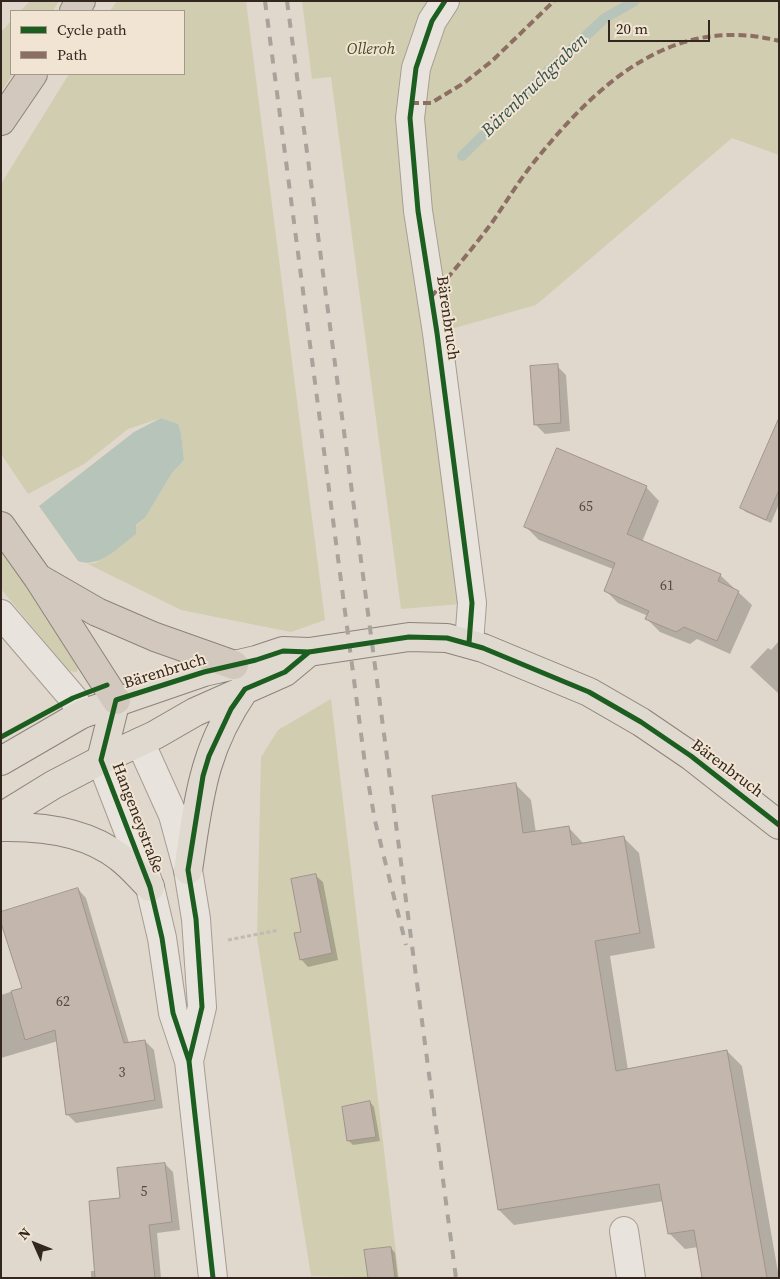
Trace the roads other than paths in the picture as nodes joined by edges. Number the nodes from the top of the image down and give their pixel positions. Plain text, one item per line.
1 (445, 1) edge
2 (32, 75) edge
3 (1, 121) edge
4 (1, 526) edge
5 (38, 578) junction
6 (1, 614) edge
7 (469, 643) junction
8 (239, 677) junction
9 (116, 700) junction
10 (82, 714) junction
11 (140, 742) junction
12 (100, 760) junction
13 (1, 761) edge
14 (1, 817) edge
15 (779, 825) edge
16 (1, 827) edge
17 (188, 870) junction
18 (150, 887) junction
19 (189, 1061) junction
20 (624, 1231) dead end
21 (213, 1278) edge
22 (631, 1278) edge

1 - 7 street, Bärenbruch
2 - 3 highway
4 - 5 highway
5 - 8 highway
5 - 9 highway
6 - 10 street
7 - 8 main road, Bärenbruch
7 - 15 main road, Bärenbruch
8 - 9 main road, Bärenbruch
8 - 11 main road, Bärenbruch
8 - 17 main road
9 - 10 main road, Bärenbruch
9 - 11 main road, Bärenbruch
9 - 12 main road, Bärenbruch
10 - 13 main road, Bärenbruch
11 - 12 main road, Bärenbruch
11 - 17 street, Hangeneystraße
12 - 14 main road, Bärenbruch
12 - 18 street, Hangeneystraße
16 - 18 main road
17 - 19 street, Hangeneystraße
18 - 19 street, Hangeneystraße
19 - 21 street, Hangeneystraße
20 - 22 street

